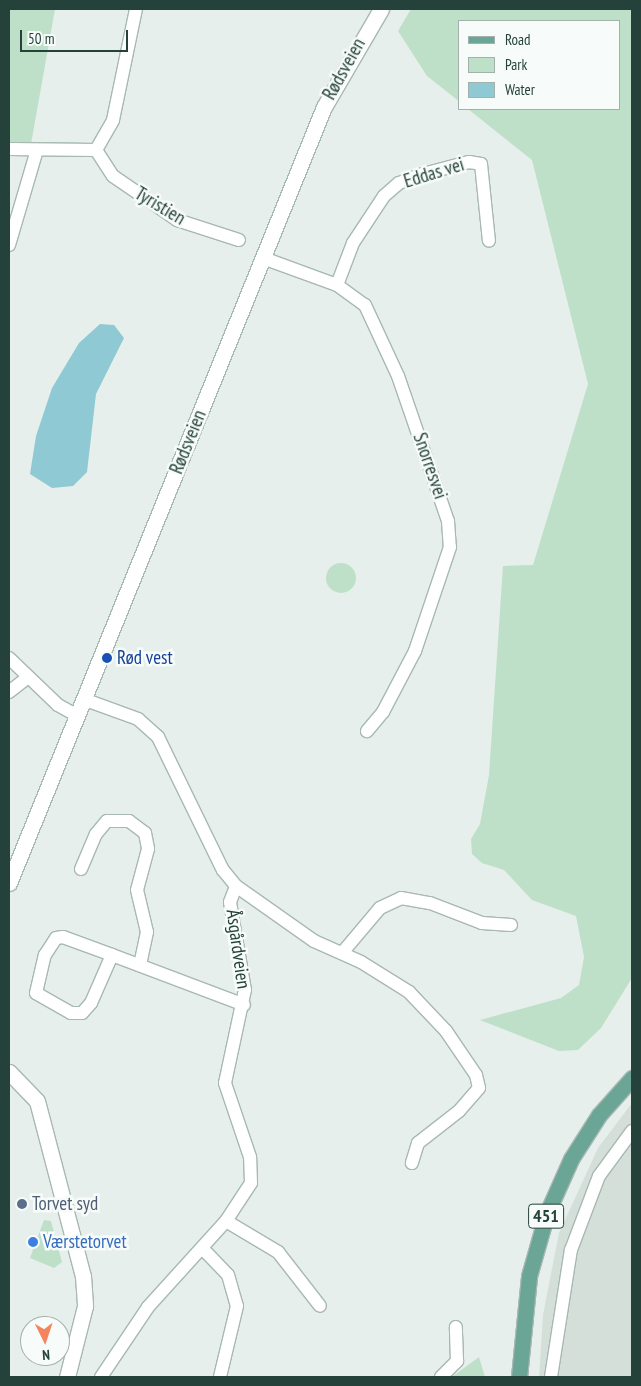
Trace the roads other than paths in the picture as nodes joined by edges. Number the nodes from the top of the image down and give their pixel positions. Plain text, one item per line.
1 (136, 9) edge
2 (380, 9) edge
3 (9, 149) edge
4 (37, 150) junction
5 (96, 150) junction
6 (239, 240) dead end
7 (489, 241) dead end
8 (9, 245) edge
9 (263, 258) junction
10 (337, 285) junction
11 (9, 658) edge
12 (28, 677) junction
13 (9, 692) edge
14 (83, 699) junction
15 (76, 715) junction
16 (367, 731) dead end
17 (81, 869) dead end
18 (9, 883) edge
19 (236, 886) junction
20 (511, 925) dead end
21 (342, 953) junction
22 (112, 955) junction
23 (140, 965) junction
24 (244, 1005) junction
25 (9, 1072) edge
26 (632, 1078) edge
27 (632, 1131) edge
28 (412, 1163) dead end
29 (226, 1221) junction
30 (202, 1248) junction
31 (320, 1306) dead end
32 (456, 1327) dead end
33 (68, 1377) edge
34 (100, 1377) edge
35 (220, 1377) edge
36 (441, 1377) edge
37 (519, 1377) edge
38 (551, 1377) edge

1 - 5 street
2 - 9 street, Rødsveien
3 - 4 street
4 - 5 street
4 - 8 street
5 - 6 street, Tyristien
7 - 10 street, Eddas vei
9 - 10 street, Snorresvei
9 - 14 street, Rødsveien
10 - 16 street, Snorresvei
11 - 12 street
12 - 13 street
12 - 15 street
14 - 15 street, Rødsveien
14 - 19 street, Åsgårdveien
15 - 18 street, Rødsveien
17 - 23 street
19 - 21 street
19 - 24 street, Åsgårdveien
20 - 21 street
21 - 28 street
22 - 22 street
22 - 23 street
23 - 24 street
24 - 29 street, Åsgårdveien
25 - 33 street
26 - 37 main road, 451
27 - 38 street
29 - 30 street, Åsgårdveien
29 - 31 street
30 - 34 street, Åsgårdveien
30 - 35 street
32 - 36 street

